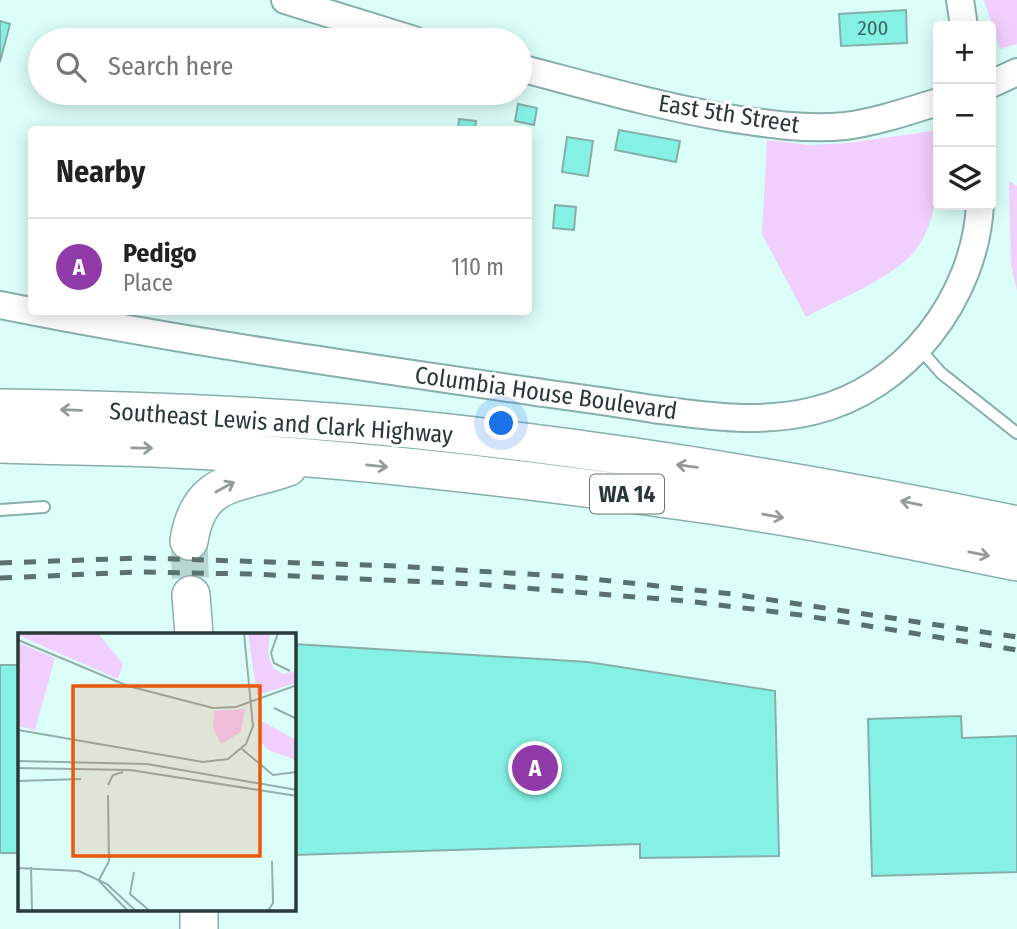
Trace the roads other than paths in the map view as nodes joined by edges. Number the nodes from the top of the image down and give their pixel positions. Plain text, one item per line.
1 (285, 0) edge
2 (960, 0) edge
3 (963, 21) edge
4 (375, 28) edge
5 (532, 71) edge
6 (1017, 72) edge
7 (996, 82) edge
8 (933, 104) edge
9 (980, 210) edge
10 (0, 305) edge
11 (28, 311) edge
12 (50, 315) edge
13 (919, 348) junction
14 (0, 408) edge
15 (1017, 433) edge
16 (0, 444) edge
17 (309, 458) junction
18 (44, 507) dead end
19 (0, 510) edge
20 (1017, 525) edge
21 (189, 541) tunnel mouth
22 (1017, 562) edge
23 (191, 595) tunnel mouth
24 (194, 633) edge

1 - 4 street
2 - 3 street
5 - 8 street, East 5th Street
6 - 7 street
9 - 13 street, Columbia House Boulevard
10 - 11 street, Columbia House Boulevard
12 - 13 street, Columbia House Boulevard
13 - 15 lane
20 -> 14 highway, Southeast Lewis and Clark Highway / WA 14
16 -> 17 highway, Southeast Lewis and Clark Highway / WA 14
21 -> 17 highway
17 -> 22 highway, Southeast Lewis and Clark Highway / WA 14
18 - 19 lane
23 - 24 highway

